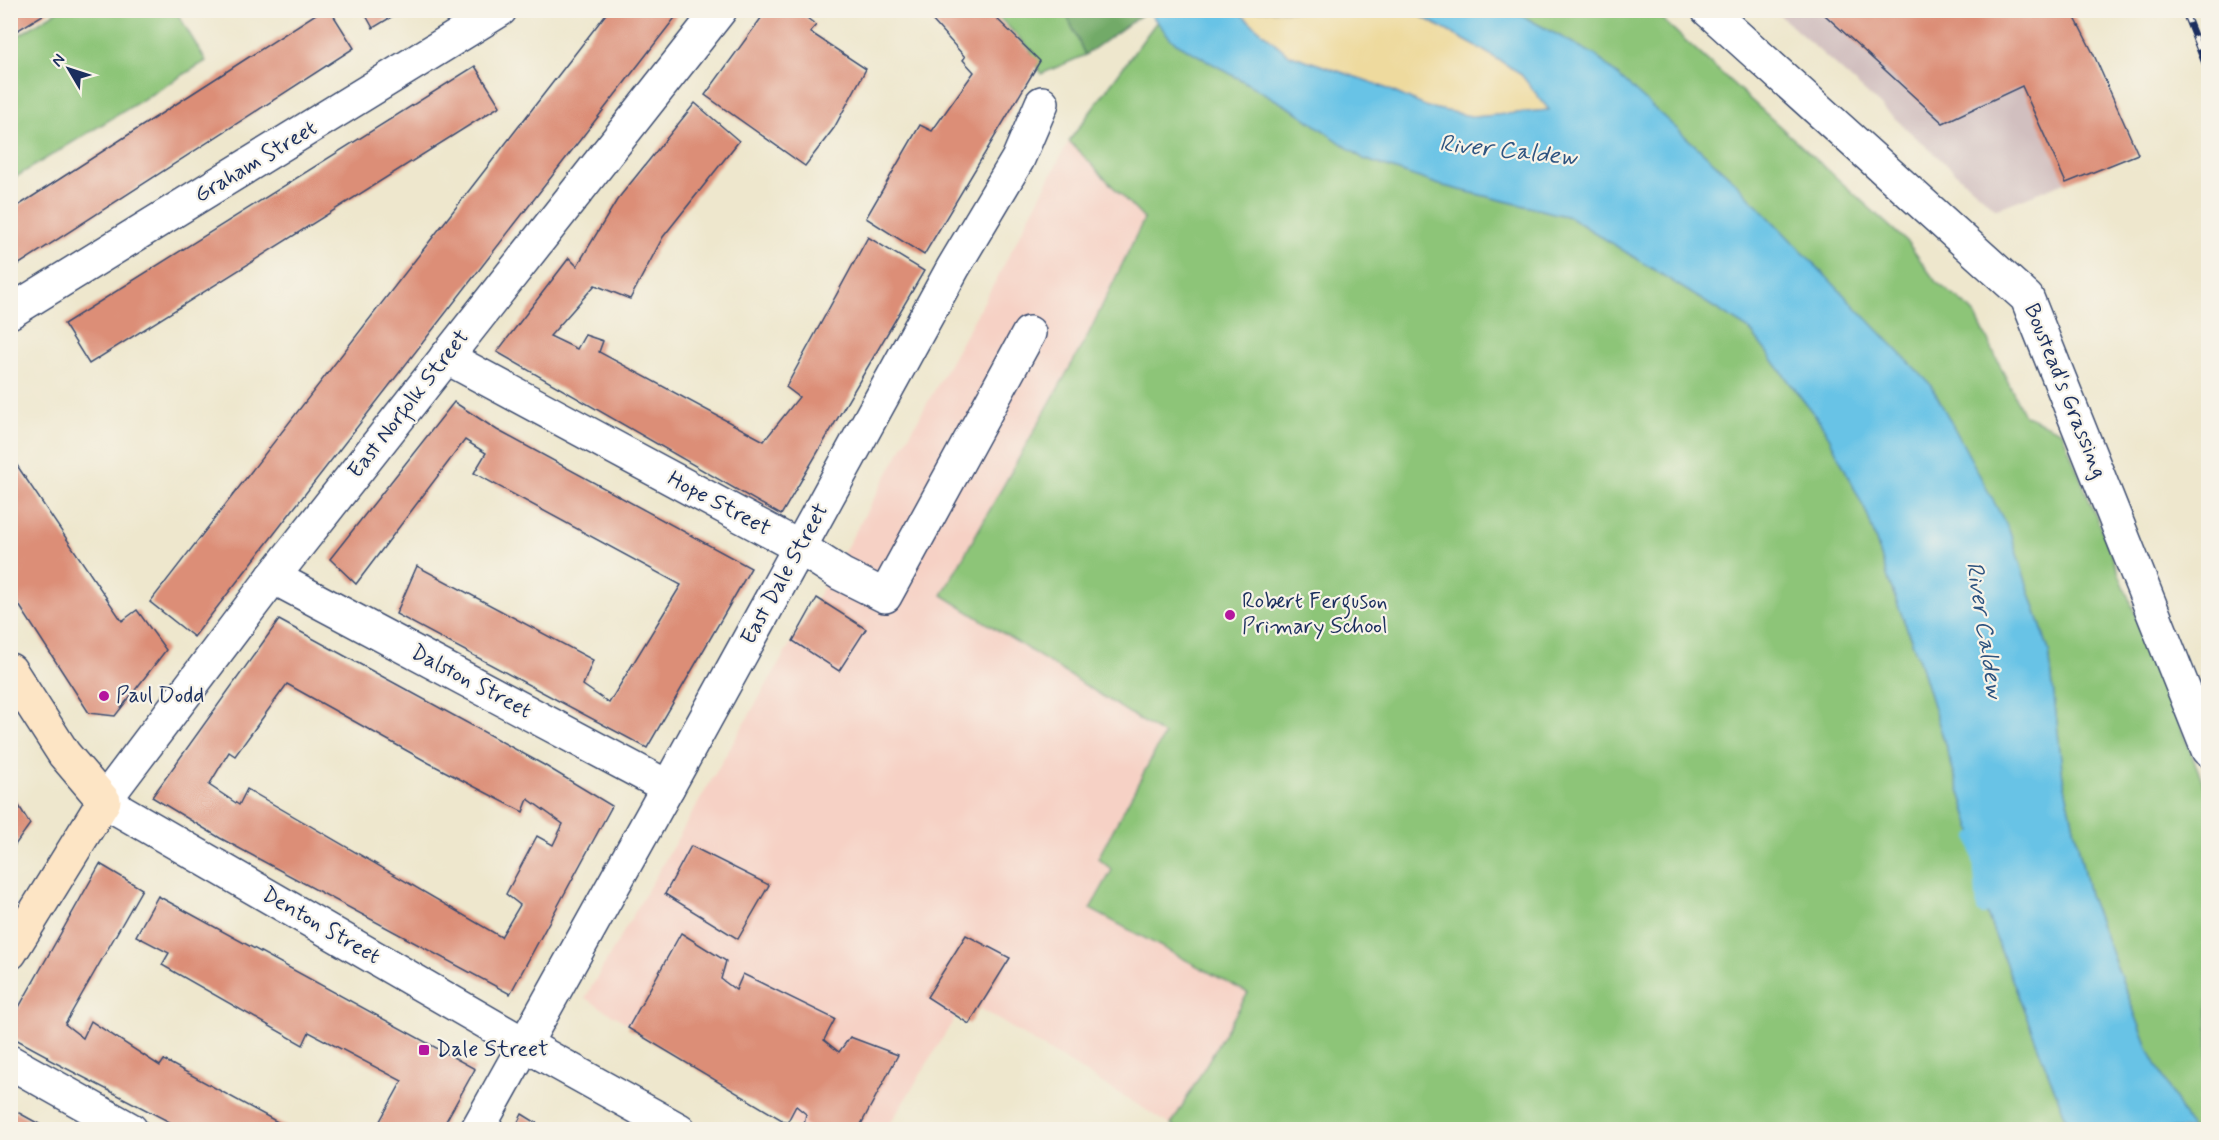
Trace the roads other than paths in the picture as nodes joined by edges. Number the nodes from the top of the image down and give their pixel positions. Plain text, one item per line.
1 (500, 10) edge
2 (720, 10) edge
3 (1708, 10) edge
4 (1042, 103) dead end
5 (10, 312) edge
6 (1029, 333) dead end
7 (446, 357) junction
8 (799, 547) junction
9 (273, 577) junction
10 (10, 670) edge
11 (2208, 750) edge
12 (669, 787) junction
13 (104, 801) junction
14 (10, 953) edge
15 (524, 1044) junction
16 (10, 1062) edge
17 (131, 1130) edge
18 (477, 1130) edge
19 (679, 1130) edge

1 - 5 street, Graham Street
2 - 7 street, East Norfolk Street
3 - 11 street, Boustead's Grassing
4 - 8 street, East Dale Street
6 - 8 street, Hope Street
7 - 8 street, Hope Street
7 - 9 street, East Norfolk Street
8 - 12 street, East Dale Street
9 - 12 street, Dalston Street
9 - 13 street, East Norfolk Street
10 - 13 street, Denton Street
12 - 15 street, East Dale Street
13 - 14 street
13 - 15 street, Denton Street
15 - 18 street
15 - 19 street, Denton Street
16 - 17 street

